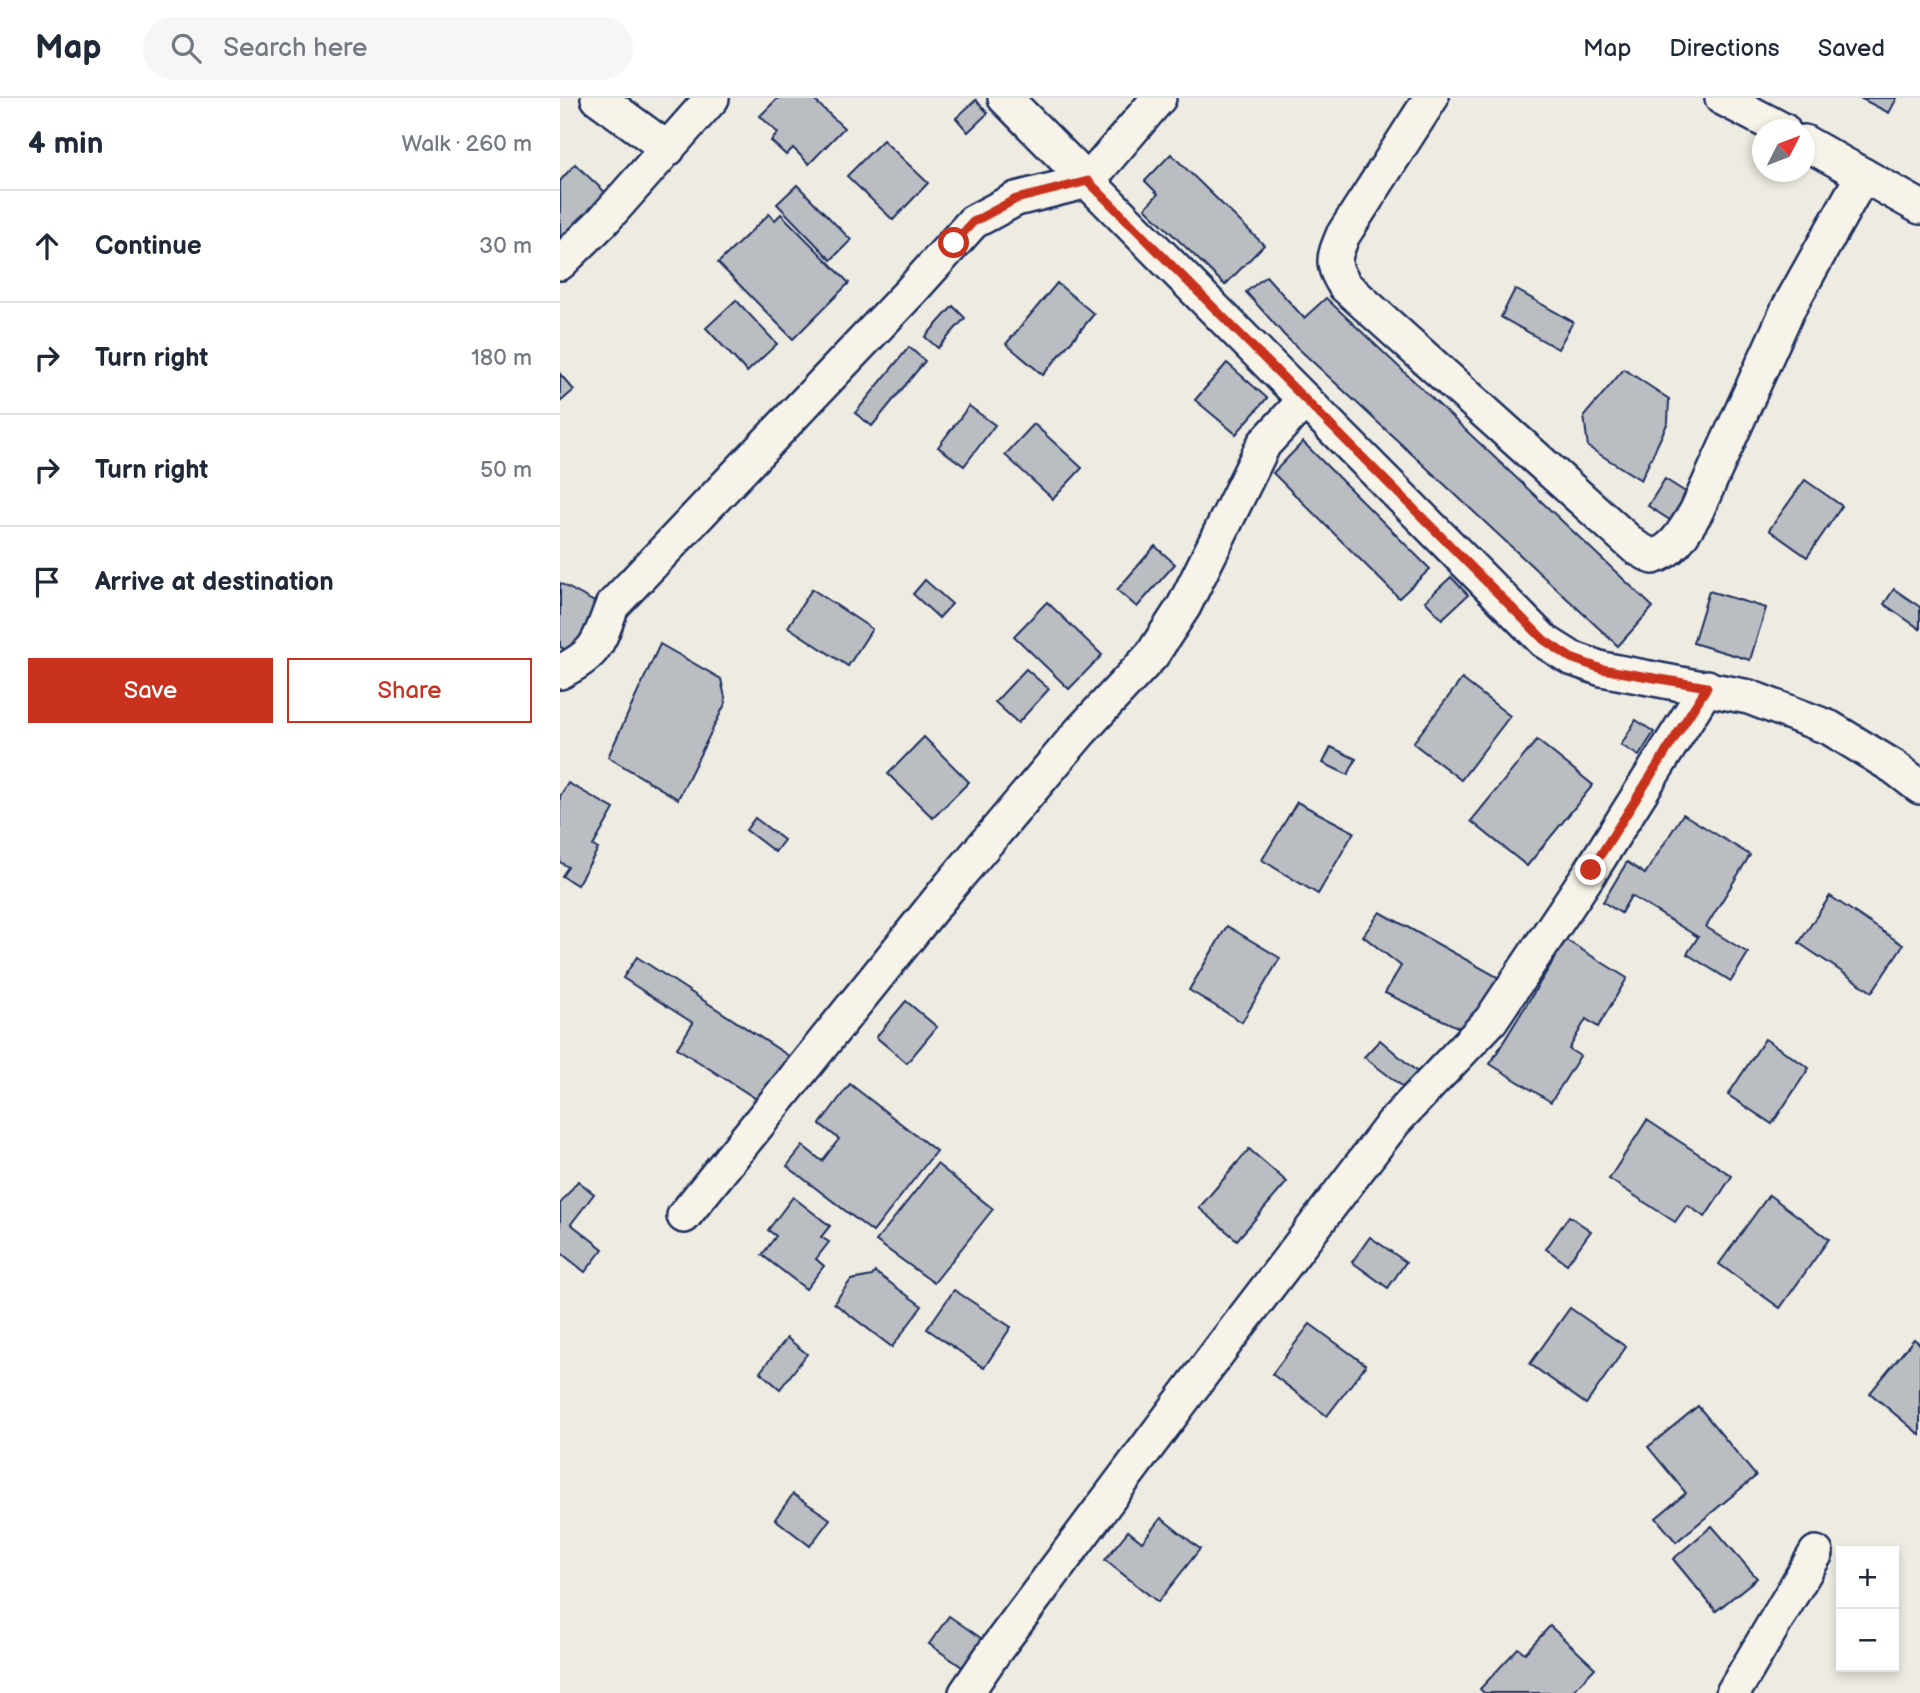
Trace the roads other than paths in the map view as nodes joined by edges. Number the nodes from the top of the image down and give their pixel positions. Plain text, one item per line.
1 (598, 98) edge
2 (712, 98) edge
3 (1005, 98) edge
4 (1159, 98) edge
5 (1431, 98) edge
6 (1722, 98) edge
7 (1762, 119) edge
8 (1815, 148) edge
9 (668, 149) junction
10 (1863, 175) junction
11 (1088, 181) junction
12 (1920, 207) edge
13 (560, 263) edge
14 (1306, 400) junction
15 (560, 672) edge
16 (1707, 687) junction
17 (1920, 786) edge
18 (684, 1216) dead end
19 (1816, 1553) dead end
20 (966, 1693) edge
21 (1733, 1693) edge

1 - 9 street
2 - 9 street
3 - 11 street
4 - 11 street
5 - 10 street
6 - 7 street
8 - 10 street
9 - 13 street
10 - 12 street
11 - 14 street
11 - 15 street
14 - 16 street
14 - 18 street
16 - 17 street
16 - 20 street
19 - 21 street

